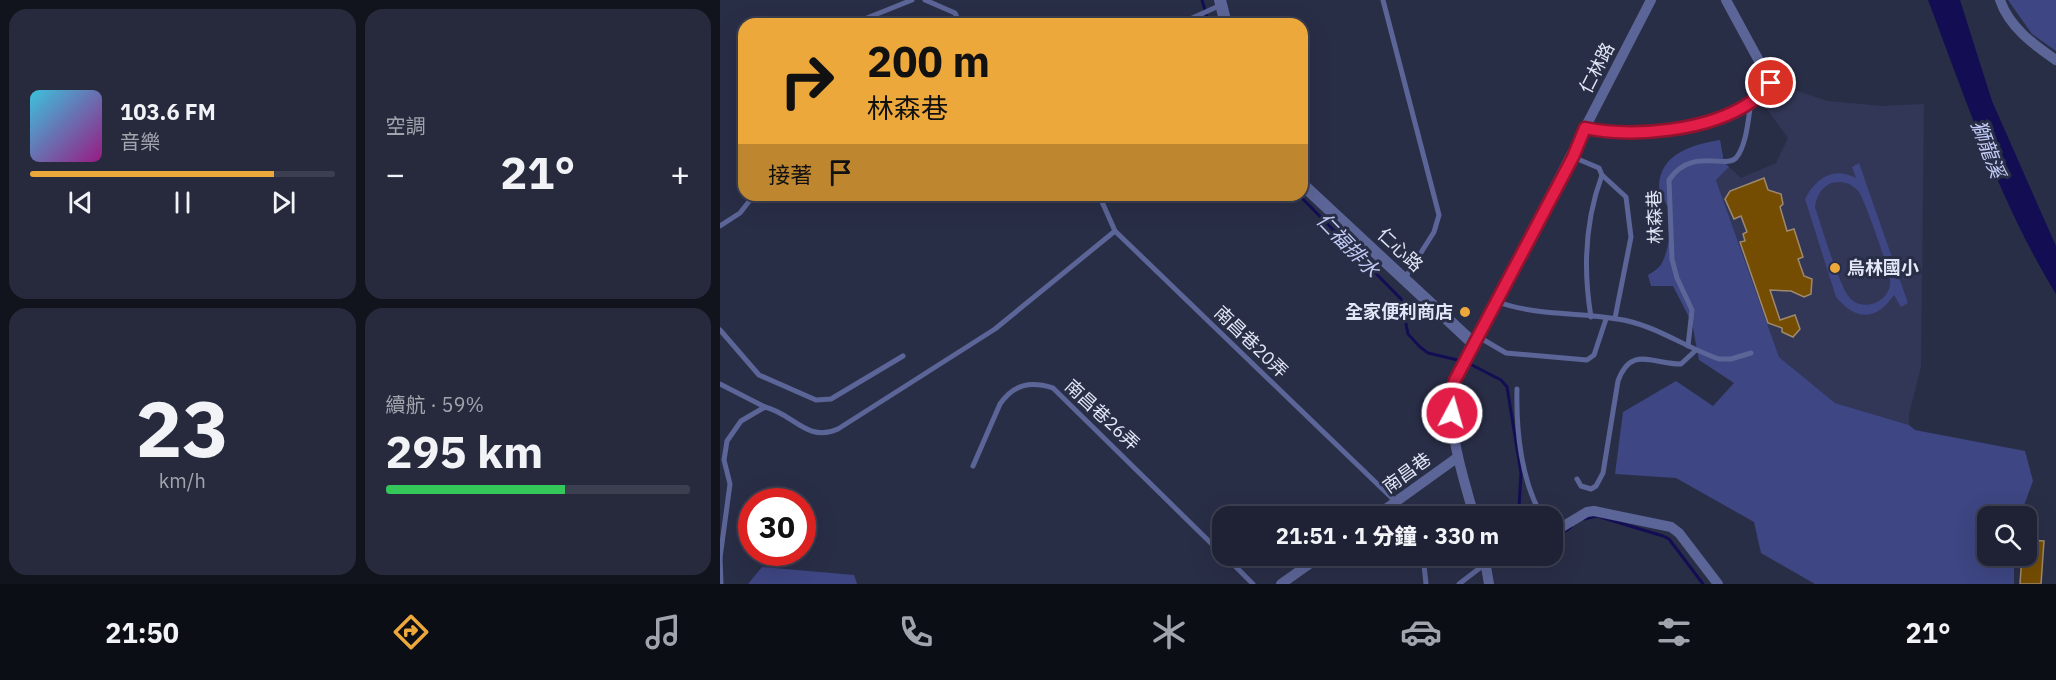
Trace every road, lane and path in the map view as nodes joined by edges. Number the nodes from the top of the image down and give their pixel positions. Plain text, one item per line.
1 (912, 0) edge
2 (925, 0) edge
3 (1383, 0) edge
4 (1651, 0) edge
5 (1726, 0) edge
6 (2000, 0) edge
7 (1217, 5) edge
8 (867, 18) edge
9 (957, 18) edge
10 (1192, 18) edge
11 (2056, 60) edge
12 (1771, 83) joint
13 (1751, 102) junction
14 (1585, 128) junction
15 (1573, 157) junction
16 (1602, 175) junction
17 (1308, 189) edge
18 (749, 201) edge
19 (1101, 201) edge
20 (720, 226) edge
21 (1115, 231) junction
22 (1404, 279) junction
23 (1495, 301) junction
24 (1591, 317) junction
25 (1615, 318) junction
26 (1606, 319) junction
27 (720, 330) edge
28 (1473, 344) junction
29 (1688, 346) junction
30 (1696, 350) junction
31 (1751, 353) dead end
32 (903, 356) dead end
33 (720, 384) edge
34 (1517, 389) dead end
35 (765, 407) junction
36 (1458, 457) junction
37 (973, 466) dead end
38 (1577, 479) dead end
39 (1396, 502) junction
40 (1390, 506) edge
41 (1471, 506) edge
42 (1538, 506) edge
43 (1563, 527) edge
44 (1212, 543) edge
45 (720, 558) edge
46 (1235, 566) edge
47 (1306, 566) edge
48 (1424, 566) edge
49 (1478, 566) edge
50 (1486, 566) edge
51 (721, 584) edge
52 (1253, 584) edge
53 (1281, 584) edge
54 (1426, 584) edge
55 (1459, 584) edge
56 (1489, 584) edge
57 (1718, 584) edge

1 - 8 lane
2 - 9 lane
3 - 22 lane
4 - 14 street, 仁林路
5 - 12 street
6 - 11 street
7 - 10 lane
12 - 13 lane
13 - 14 lane
13 - 29 lane, 林森巷
14 - 15 street, 仁林路
15 - 16 lane, 林森巷
15 - 23 street, 仁林路
16 - 24 lane
16 - 25 lane, 林森巷
17 - 22 street, 仁心路
18 - 20 lane
19 - 21 lane, 南昌巷20弄
21 - 35 lane
21 - 39 lane, 南昌巷20弄
22 - 28 street, 仁心路
23 - 24 lane
23 - 28 street, 仁林路
24 - 26 lane
25 - 26 lane
25 - 29 lane
26 - 28 lane
27 - 32 lane
28 - 36 street, 仁林路
29 - 30 lane
30 - 31 lane
30 - 38 lane
33 - 35 lane
34 - 42 lane
35 - 45 lane
36 - 39 street, 南昌巷
36 - 41 street, 仁林路
37 - 44 lane, 南昌巷26弄
39 - 40 street, 南昌巷
43 - 57 street
45 - 51 lane
46 - 52 lane, 南昌巷26弄
47 - 53 street
48 - 54 lane
49 - 55 lane
50 - 56 street

